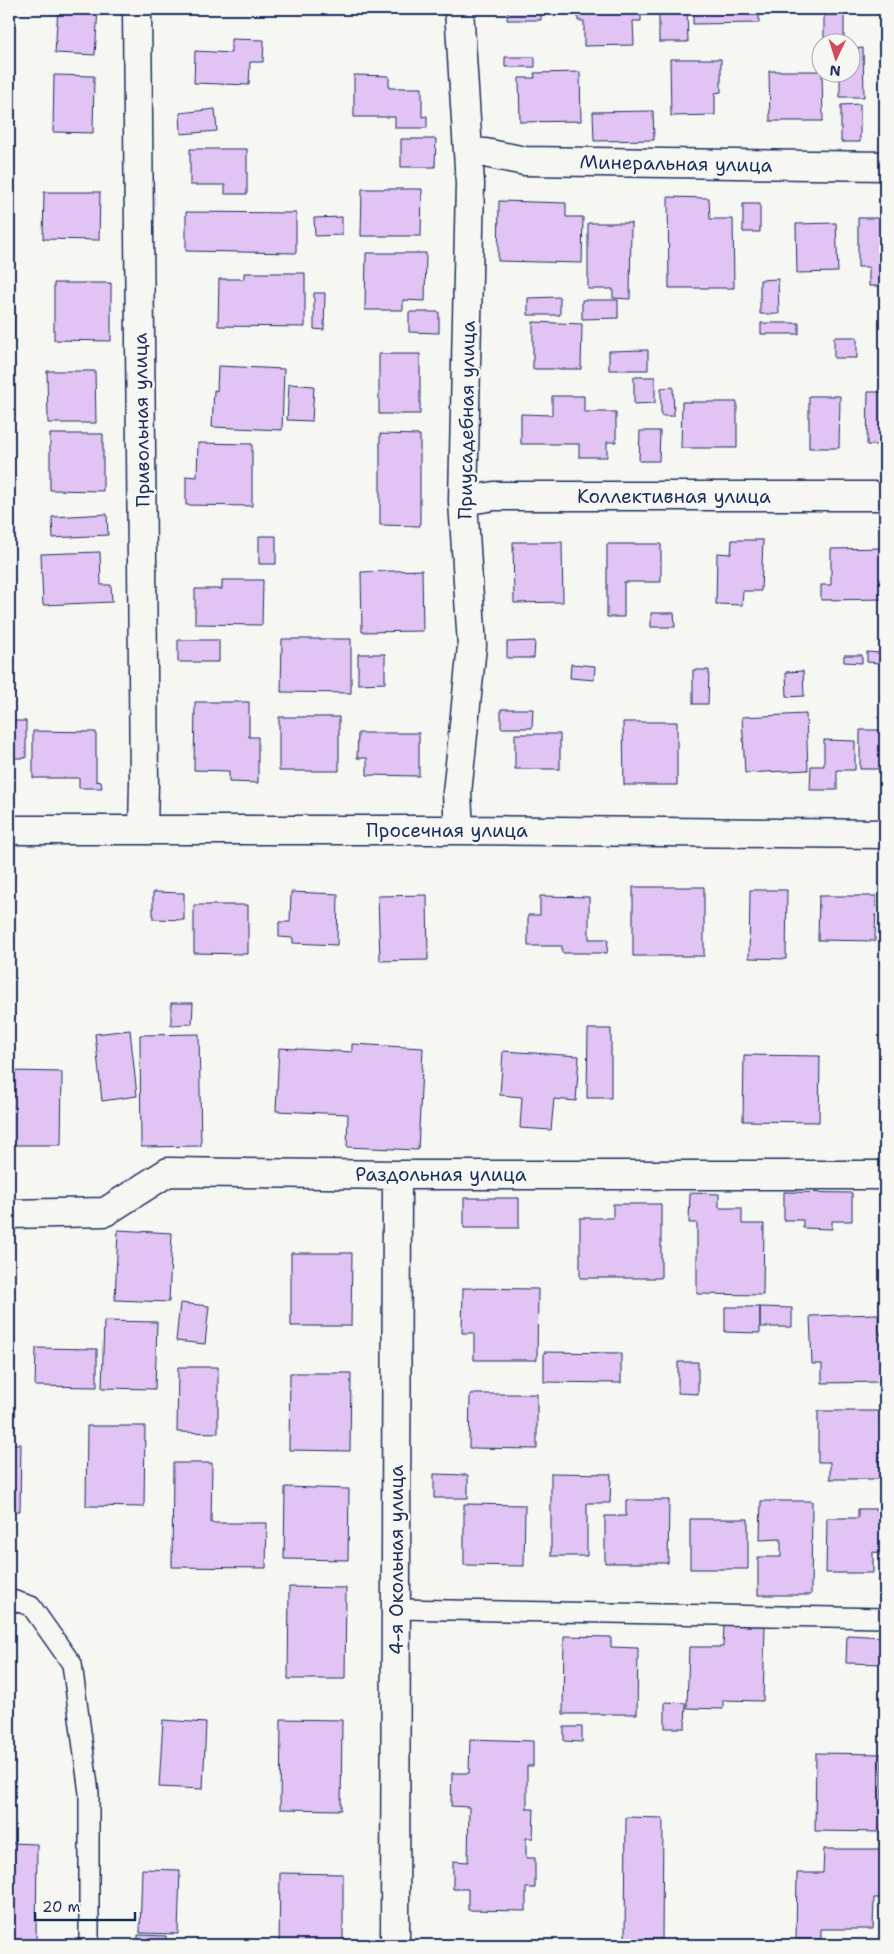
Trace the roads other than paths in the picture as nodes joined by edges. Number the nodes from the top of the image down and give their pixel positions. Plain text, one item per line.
1 (137, 9) edge
2 (460, 9) edge
3 (468, 152) junction
4 (885, 166) edge
5 (885, 496) edge
6 (463, 501) junction
7 (9, 830) edge
8 (143, 830) junction
9 (459, 830) junction
10 (885, 834) edge
11 (397, 1175) junction
12 (885, 1175) edge
13 (9, 1214) edge
14 (9, 1599) edge
15 (396, 1609) junction
16 (885, 1618) edge
17 (88, 1945) edge
18 (395, 1945) edge

1 - 8 street, Привольная улица
2 - 3 street, Приусадебная улица
3 - 4 street, Минеральная улица
3 - 6 street, Приусадебная улица
5 - 6 street, Коллективная улица
6 - 9 street, Приусадебная улица
7 - 8 street, Просечная улица
8 - 9 street, Просечная улица
9 - 10 street, Просечная улица
11 - 12 street, Раздольная улица
11 - 13 street, Раздольная улица
11 - 15 street, 4-я Окольная улица
14 - 17 lane
15 - 16 lane
15 - 18 street, 4-я Окольная улица

